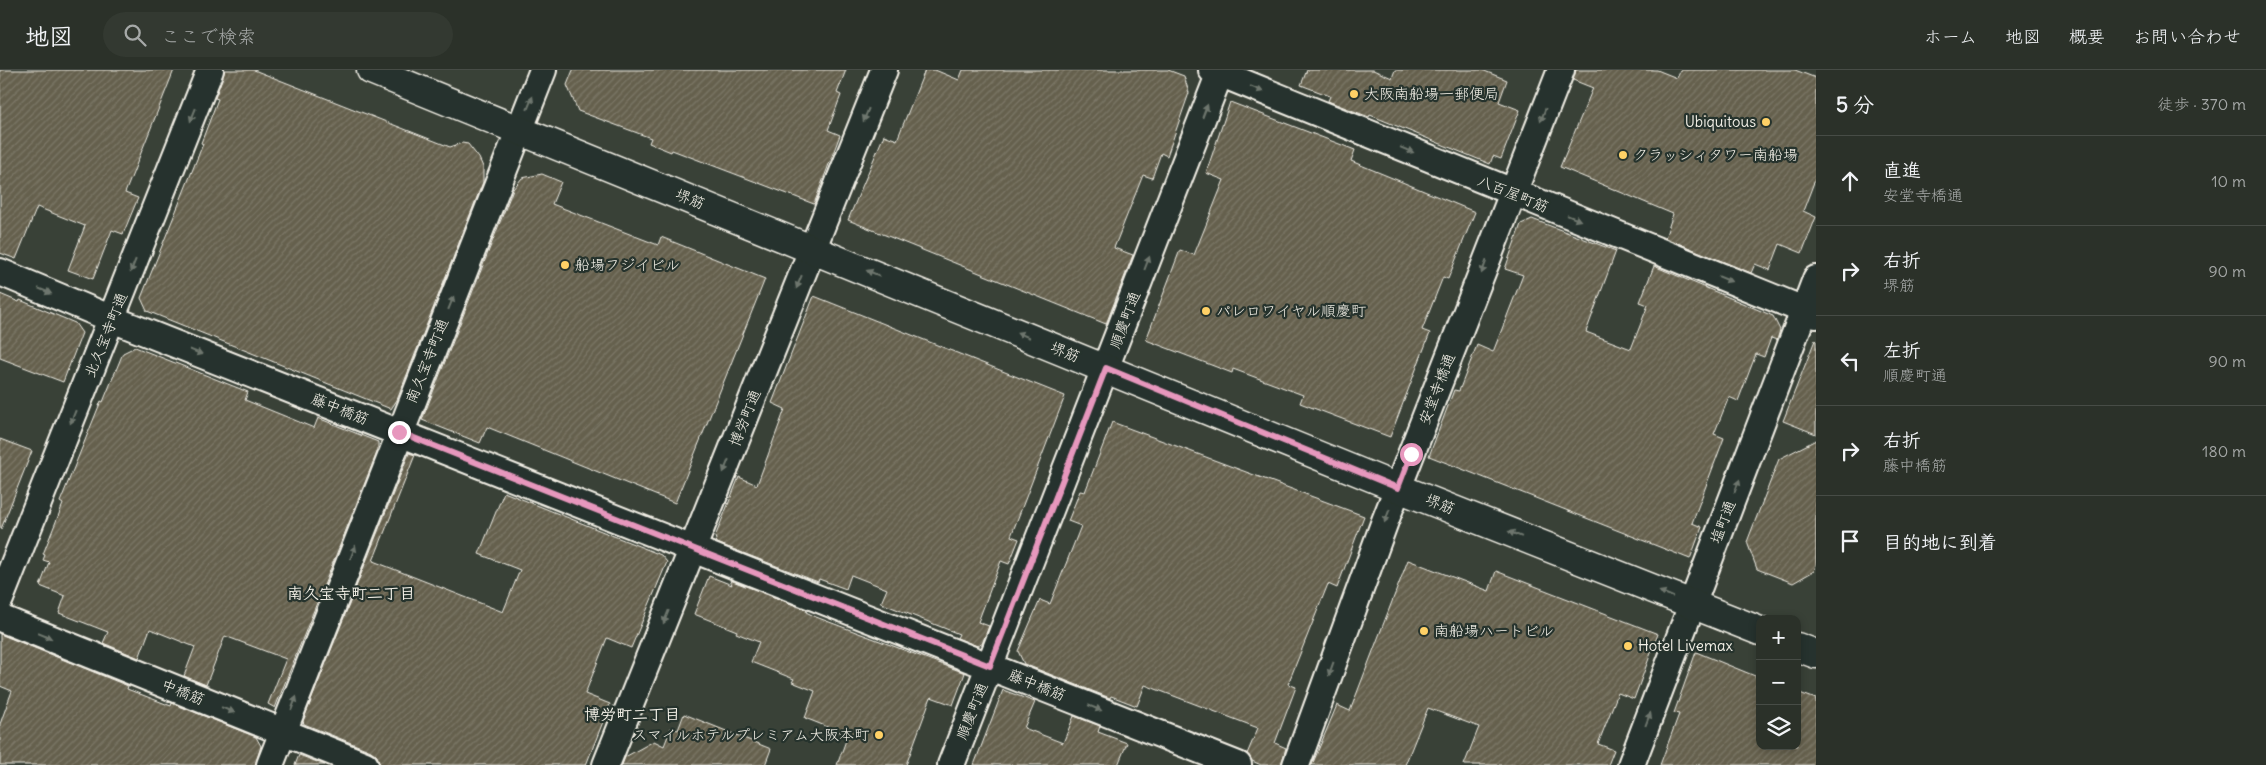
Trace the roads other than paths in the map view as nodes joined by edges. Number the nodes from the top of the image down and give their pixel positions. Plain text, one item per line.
1 (210, 70) edge
2 (371, 70) edge
3 (543, 70) edge
4 (884, 70) edge
5 (1561, 70) edge
6 (1217, 71) edge
7 (519, 129) junction
8 (1512, 193) junction
9 (812, 249) junction
10 (0, 272) edge
11 (1816, 279) edge
12 (1810, 313) edge
13 (112, 319) junction
14 (1106, 368) junction
15 (399, 432) junction
16 (1398, 488) junction
17 (694, 548) junction
18 (0, 599) edge
19 (1692, 604) junction
20 (0, 618) edge
21 (1756, 630) edge
22 (1801, 648) edge
23 (1816, 654) edge
24 (990, 666) junction
25 (283, 732) junction
26 (270, 765) edge
27 (365, 765) edge
28 (606, 765) edge
29 (951, 765) edge
30 (1238, 765) edge
31 (1296, 765) edge
32 (1631, 765) edge

1 -> 13 street, 北久宝寺町通
2 - 7 main road, 堺筋
7 -> 3 street, 南久宝寺町通
4 -> 9 street, 博労町通
5 -> 8 street, 安堂寺橋通
6 -> 8 street, 八百屋町筋
14 -> 6 street, 順慶町通
7 - 9 main road, 堺筋
15 -> 7 street, 南久宝寺町通
8 -> 12 street, 八百屋町筋
8 -> 16 street, 安堂寺橋通
14 -> 9 main road, 堺筋
9 -> 17 street, 博労町通
10 -> 13 street, 藤中橋筋
11 - 12 street, 塩町通
19 -> 12 street, 塩町通
13 -> 15 street, 藤中橋筋
13 -> 18 street, 北久宝寺町通
14 - 16 main road, 堺筋
14 - 24 street, 順慶町通
15 - 17 street, 藤中橋筋
25 -> 15 street, 南久宝寺町通
19 -> 16 main road, 堺筋
16 -> 31 street, 安堂寺橋通
17 - 24 street, 藤中橋筋
17 -> 28 street, 博労町通
19 - 21 main road, 堺筋
32 -> 19 street, 塩町通
20 -> 25 street, 中橋筋
22 - 23 main road
24 - 29 street, 順慶町通
24 -> 30 street, 藤中橋筋
25 - 26 street, 南久宝寺町通
25 - 27 street, 中橋筋

